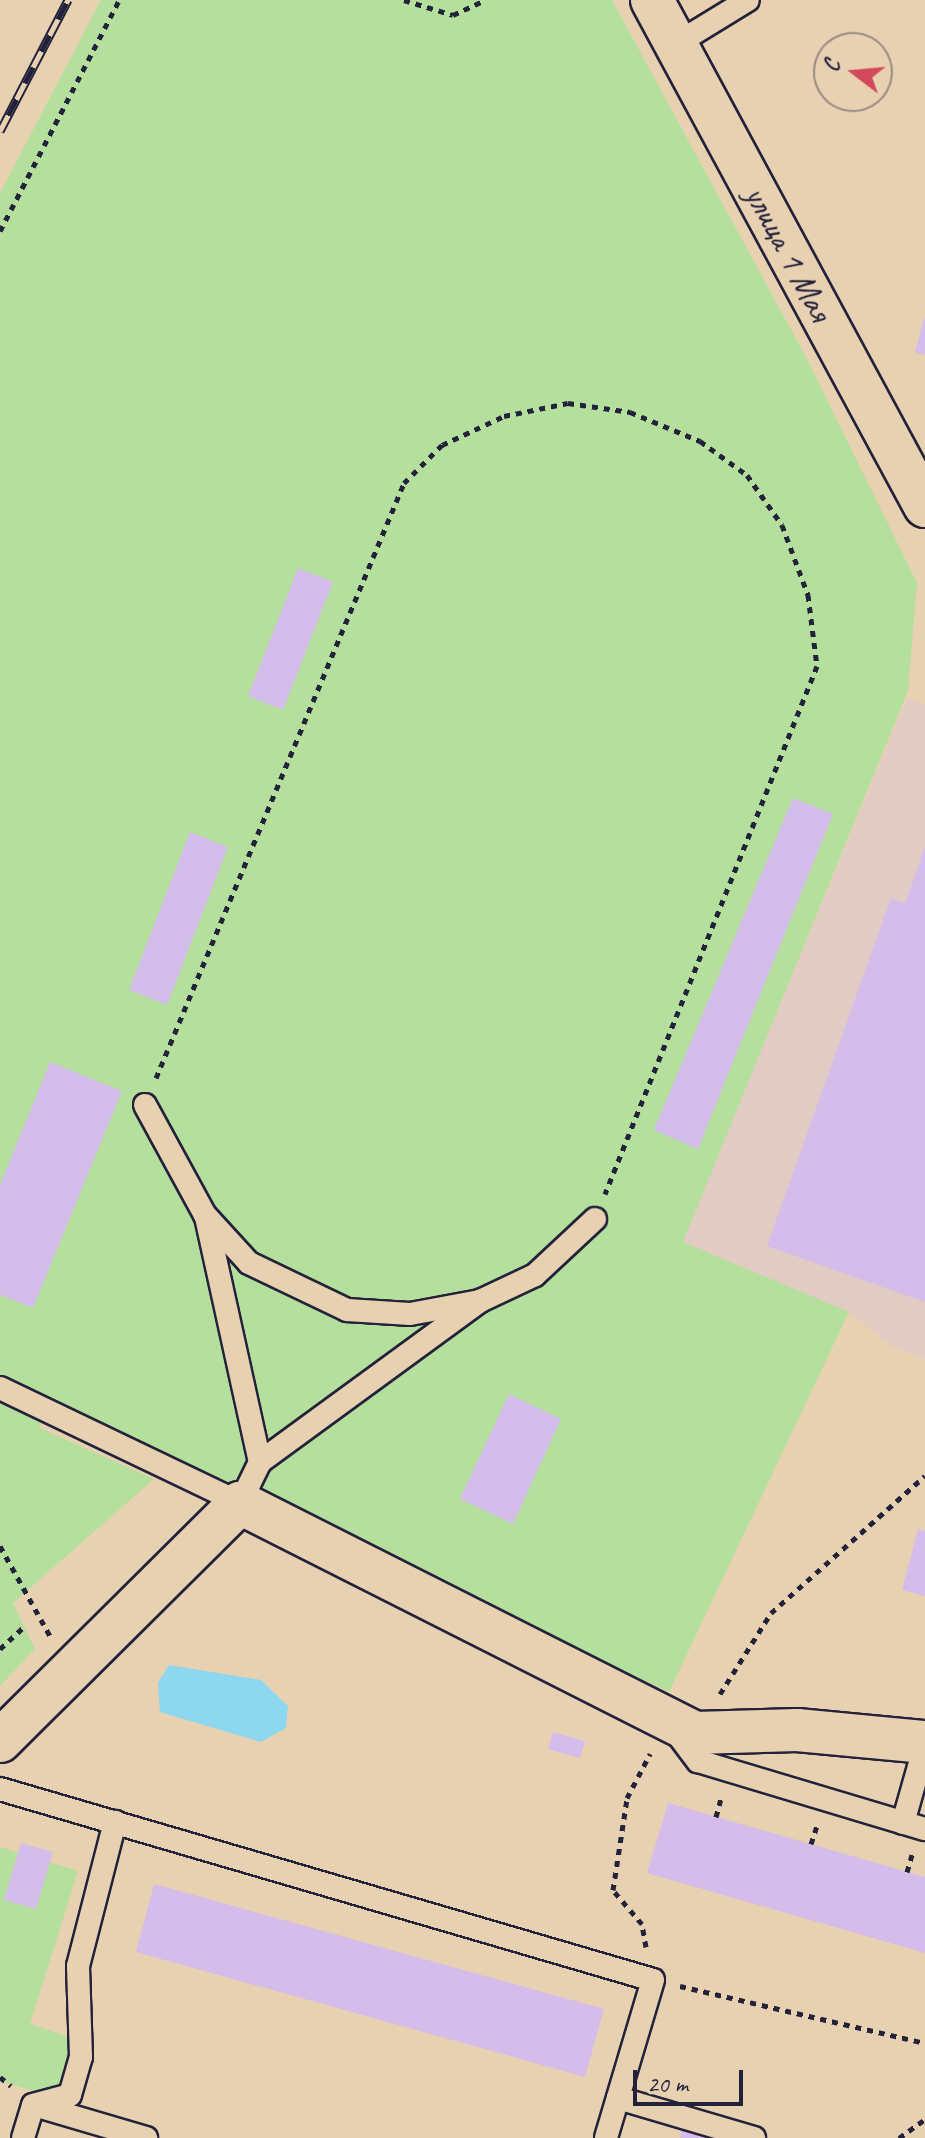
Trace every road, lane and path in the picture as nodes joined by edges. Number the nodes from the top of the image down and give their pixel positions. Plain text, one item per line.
1 (119, 0) edge
2 (404, 0) edge
3 (485, 0) edge
4 (652, 0) edge
5 (748, 0) edge
6 (676, 44) junction
7 (0, 231) edge
8 (925, 506) edge
9 (145, 1105) joint
10 (205, 1215) junction
11 (595, 1219) joint
12 (480, 1301) junction
13 (0, 1388) edge
14 (260, 1462) junction
15 (925, 1476) edge
16 (240, 1503) junction
17 (0, 1546) edge
18 (25, 1626) dead end
19 (0, 1649) edge
20 (68, 1669) junction
21 (681, 1727) junction
22 (0, 1741) edge
23 (925, 1744) edge
24 (0, 1789) edge
25 (115, 1822) junction
26 (914, 1826) edge
27 (653, 1980) junction
28 (925, 2043) edge
29 (618, 2098) junction
30 (33, 2105) junction
31 (925, 2119) edge
32 (23, 2138) edge
33 (146, 2138) edge
34 (606, 2138) edge
35 (754, 2138) edge
36 (899, 2138) edge

1 - 7 path
2 - 3 path
4 - 6 street, улица 1 Мая
5 - 6 lane
6 - 8 street, улица 1 Мая
9 - 10 lane
9 - 11 path
10 - 12 lane
10 - 14 lane
11 - 12 lane
12 - 14 lane
13 - 16 lane
14 - 16 lane
15 - 21 path
16 - 20 street
16 - 21 street
17 - 20 path
18 - 19 path
20 - 22 street
21 - 23 street
21 - 26 lane
21 - 27 path
23 - 26 lane
24 - 25 lane
25 - 27 lane
25 - 30 lane
27 - 28 path
27 - 29 lane
29 - 34 lane
29 - 35 lane
30 - 32 lane
30 - 33 lane
31 - 36 path

